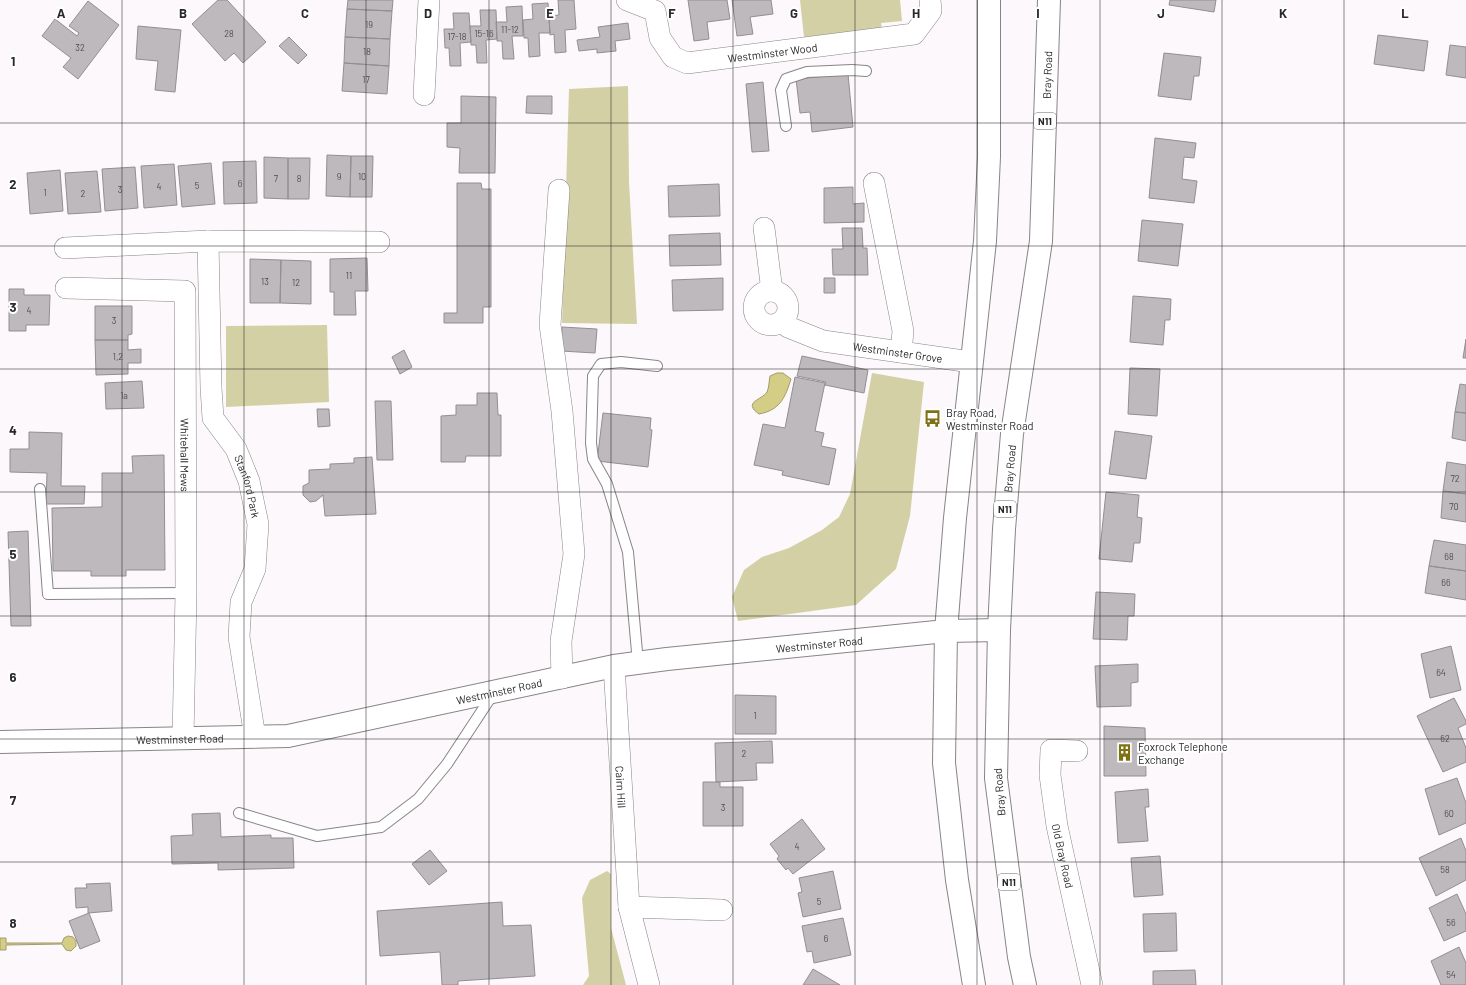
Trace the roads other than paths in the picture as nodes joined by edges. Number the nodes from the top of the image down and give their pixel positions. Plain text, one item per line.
1 (429, 0) edge
2 (627, 0) edge
3 (930, 0) edge
4 (988, 0) edge
5 (1049, 0) edge
6 (866, 71) dead end
7 (424, 95) dead end
8 (786, 126) dead end
9 (874, 183) dead end
10 (559, 190) dead end
11 (764, 228) dead end
12 (208, 241) junction
13 (379, 242) dead end
14 (65, 248) dead end
15 (66, 288) dead end
16 (901, 352) junction
17 (972, 362) junction
18 (656, 366) dead end
19 (40, 489) dead end
20 (186, 593) junction
21 (999, 630) junction
22 (946, 631) junction
23 (638, 663) junction
24 (614, 666) junction
25 (562, 678) junction
26 (494, 692) junction
27 (255, 736) junction
28 (183, 738) junction
29 (0, 742) edge
30 (1077, 751) dead end
31 (239, 813) dead end
32 (629, 906) junction
33 (722, 910) dead end
34 (649, 985) edge
35 (974, 985) edge
36 (1025, 985) edge
37 (1092, 985) edge

1 - 7 street
2 - 3 street, Westminster Wood
4 - 17 main road
5 - 21 main road, Bray Road / N11
6 - 8 lane
9 - 16 street
10 - 25 street
11 - 16 street, Westminster Grove
12 - 13 street
12 - 14 street
12 - 27 street, Stanford Park
15 - 20 street, Whitehall Mews
16 - 17 street, Westminster Grove
17 - 22 main road
18 - 23 lane
19 - 20 lane
20 - 28 street, Whitehall Mews
21 - 22 main road, Westminster Road
21 - 36 main road, Bray Road / N11
22 - 23 main road, Westminster Road
22 - 35 main road
23 - 24 main road, Westminster Road
24 - 25 main road, Westminster Road
24 - 32 street, Cairn Hill
25 - 26 main road, Westminster Road
26 - 27 main road, Westminster Road
26 - 31 lane
27 - 28 main road, Westminster Road
28 - 29 main road, Westminster Road
30 - 37 street, Old Bray Road
32 - 33 street
32 - 34 street, Cairn Hill

